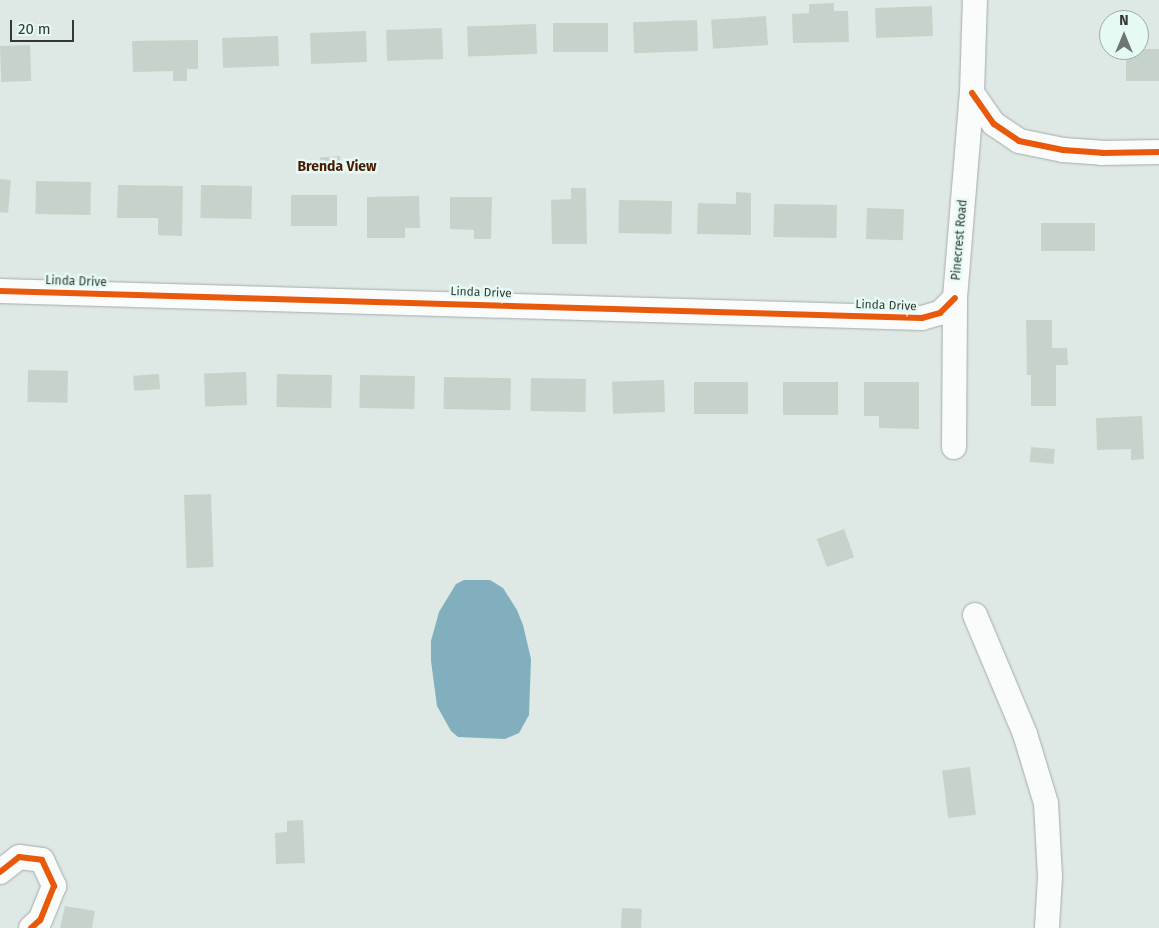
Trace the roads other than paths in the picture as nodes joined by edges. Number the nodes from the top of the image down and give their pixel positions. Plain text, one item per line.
1 (975, 0) edge
2 (972, 93) junction
3 (1159, 152) edge
4 (0, 291) edge
5 (955, 298) junction
6 (954, 446) dead end
7 (975, 615) dead end
8 (0, 872) edge
9 (31, 928) edge
10 (1047, 928) edge

1 - 2 street, Pinecrest Road
2 - 3 street
2 - 5 street, Pinecrest Road
4 - 5 street, Linda Drive
5 - 6 street, Pinecrest Road
7 - 10 street
8 - 9 street

